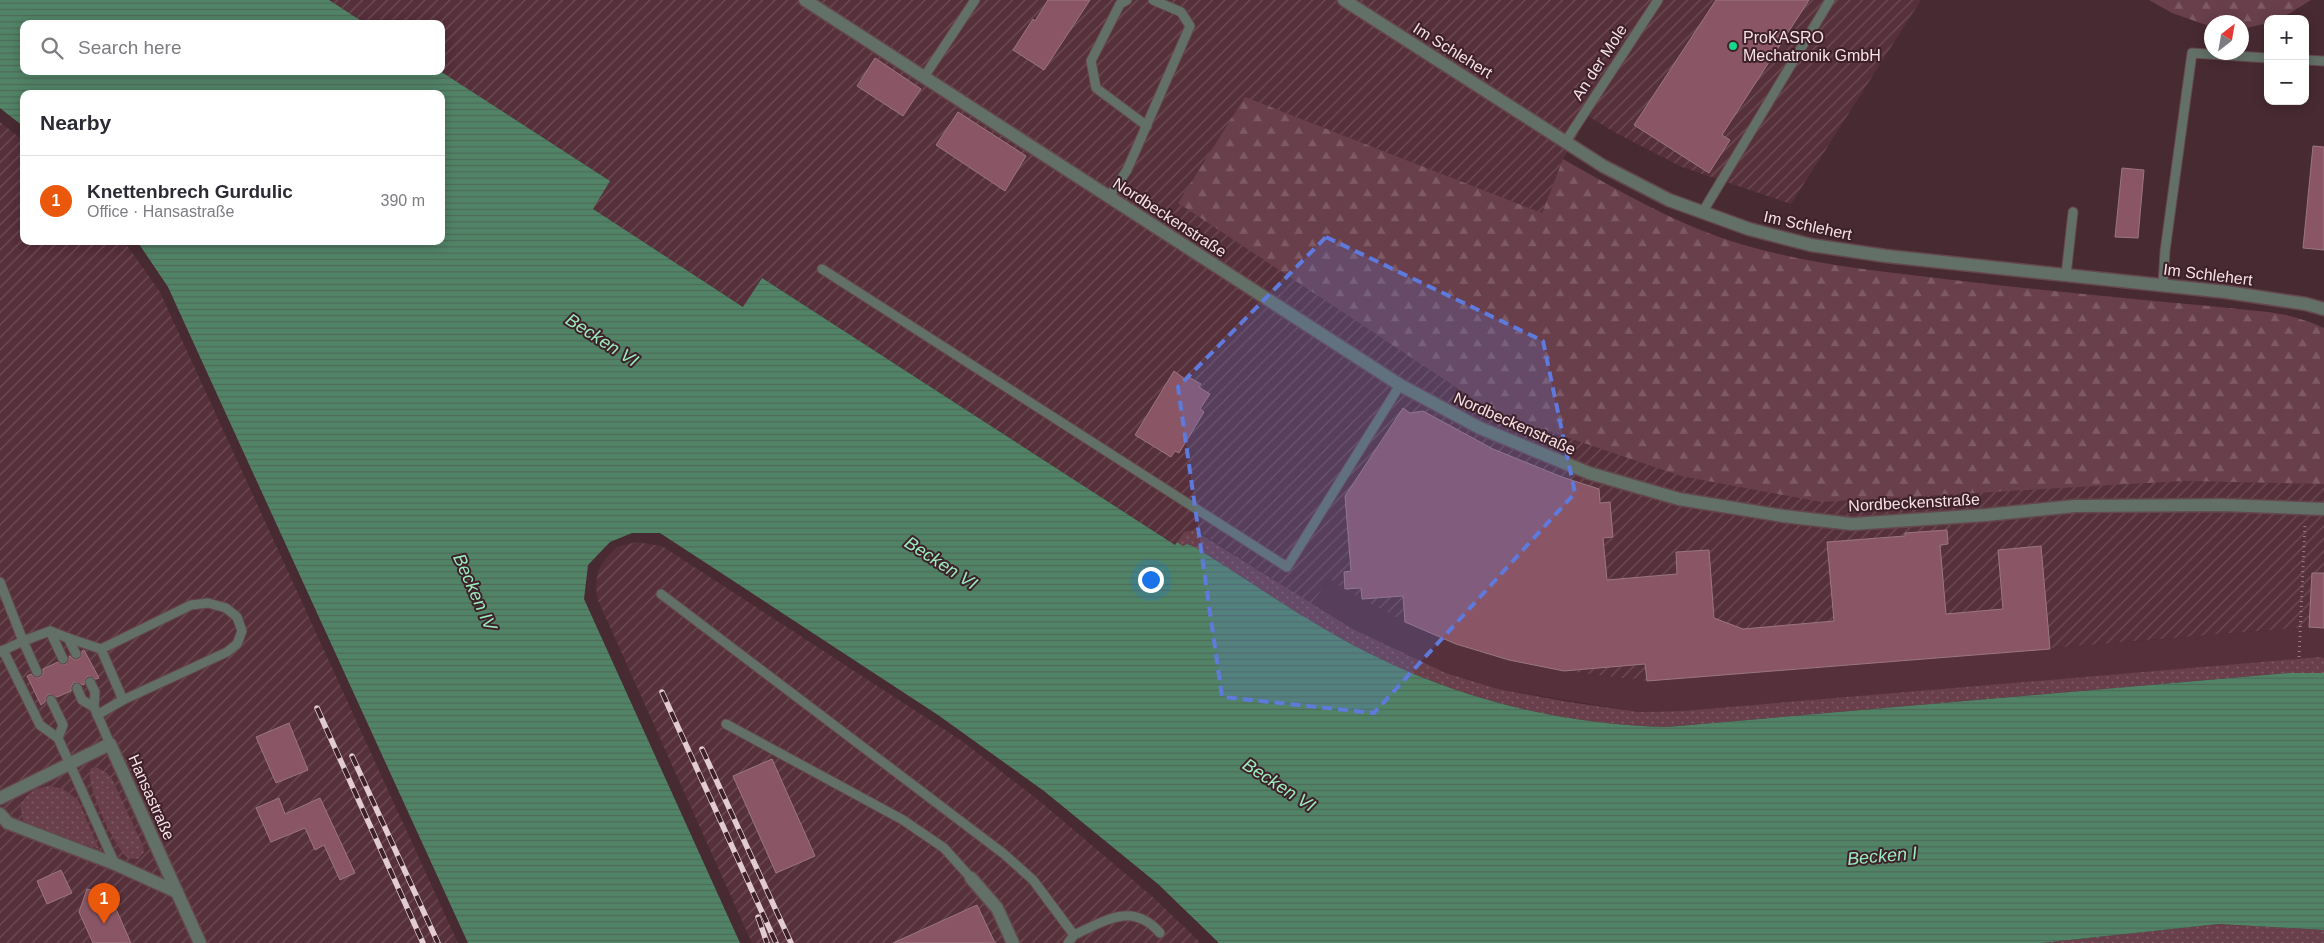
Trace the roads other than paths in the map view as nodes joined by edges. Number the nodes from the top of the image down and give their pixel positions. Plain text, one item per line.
1 (805, 0) edge
2 (975, 0) edge
3 (1127, 0) edge
4 (1154, 0) edge
5 (1344, 0) edge
6 (1658, 0) edge
7 (1830, 0) edge
8 (2264, 58) edge
9 (2309, 60) edge
10 (2324, 62) edge
11 (924, 77) junction
12 (1147, 126) junction
13 (1566, 141) junction
14 (1109, 197) junction
15 (1702, 212) junction
16 (2073, 212) dead end
17 (822, 269) dead end
18 (2066, 275) junction
19 (2163, 285) junction
20 (2324, 309) edge
21 (1400, 385) junction
22 (2324, 509) edge
23 (0, 582) edge
24 (661, 594) dead end
25 (50, 631) junction
26 (68, 638) junction
27 (23, 641) junction
28 (101, 649) junction
29 (1, 651) edge
30 (76, 654) dead end
31 (64, 660) dead end
32 (37, 672) dead end
33 (90, 682) dead end
34 (76, 688) dead end
35 (51, 700) dead end
36 (123, 700) junction
37 (96, 711) junction
38 (726, 724) dead end
39 (58, 738) junction
40 (110, 744) junction
41 (69, 763) junction
42 (0, 798) edge
43 (0, 814) edge
44 (115, 864) junction
45 (972, 878) joint
46 (177, 892) junction
47 (1160, 933) dead end
48 (1071, 939) edge
49 (200, 943) edge
50 (1013, 943) edge

1 - 11 street, Nordbeckenstraße
2 - 11 lane
3 - 12 lane
4 - 12 lane
5 - 13 street, Im Schlehert
6 - 13 lane, An der Mole
7 - 15 lane
8 - 19 lane
9 - 10 lane
11 - 14 street, Nordbeckenstraße
12 - 14 lane
13 - 15 street, Im Schlehert
14 - 21 street, Nordbeckenstraße
15 - 18 street, Im Schlehert
16 - 18 lane
17 - 21 lane
18 - 19 street, Im Schlehert
19 - 20 street, Im Schlehert
21 - 22 street, Nordbeckenstraße
23 - 27 lane
24 - 48 lane
25 - 26 lane
25 - 27 lane
25 - 31 lane
26 - 28 lane
26 - 30 lane
27 - 29 lane
27 - 32 lane
28 - 36 lane
28 - 36 lane
29 - 39 lane
33 - 37 lane
34 - 37 lane
35 - 39 lane
36 - 37 lane
37 - 40 lane
38 - 45 lane
39 - 41 lane
40 - 41 street, Hansastraße
40 - 46 street, Hansastraße
41 - 42 street, Hansastraße
41 - 44 lane
43 - 44 street
44 - 46 street
45 - 50 street
46 - 49 street, Hansastraße
47 - 48 lane

